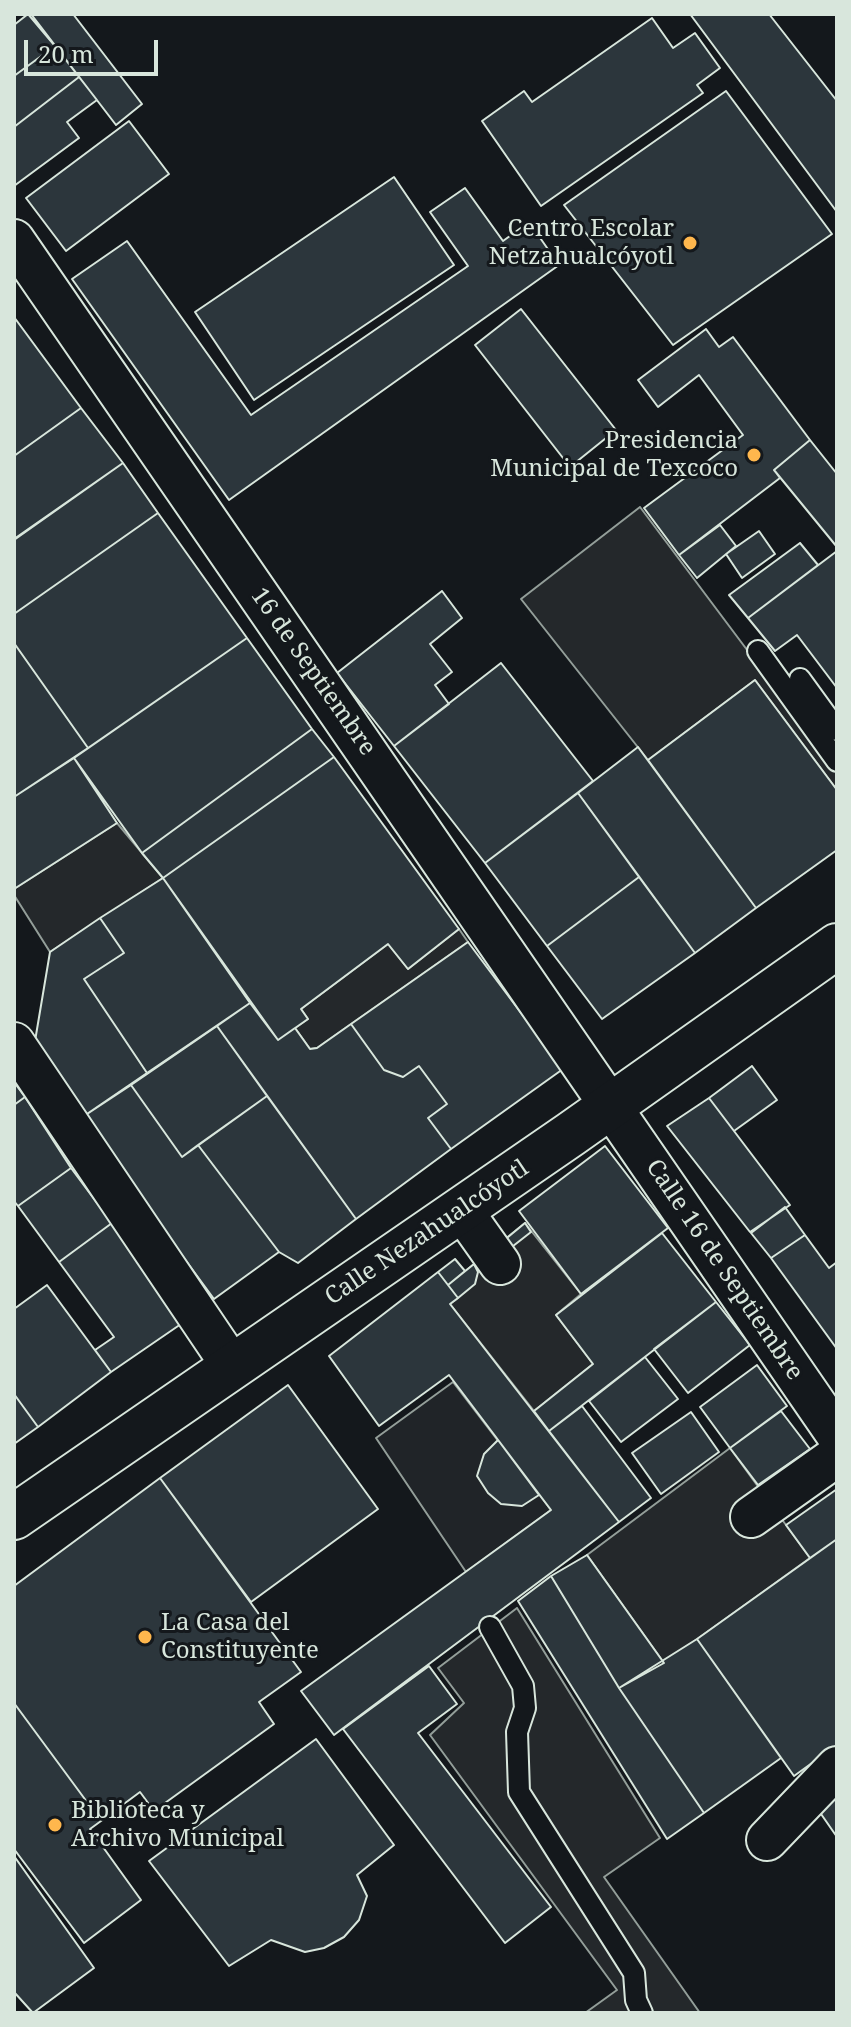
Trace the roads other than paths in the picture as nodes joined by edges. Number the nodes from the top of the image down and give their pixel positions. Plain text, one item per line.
1 (14, 240) edge
2 (758, 651) dead end
3 (800, 679) dead end
4 (837, 730) edge
5 (837, 761) edge
6 (837, 946) edge
7 (14, 1043) edge
8 (610, 1105) junction
9 (461, 1209) junction
10 (500, 1264) dead end
11 (232, 1366) junction
12 (837, 1435) edge
13 (837, 1456) edge
14 (14, 1517) edge
15 (751, 1517) dead end
16 (490, 1627) dead end
17 (837, 1767) edge
18 (767, 1840) dead end
19 (642, 2013) edge

1 - 8 street, 16 de Septiembre
2 - 5 lane
3 - 4 lane
6 - 8 street, Calle Nezahualcóyotl
7 - 11 street
8 - 9 street, Calle Nezahualcóyotl
8 - 12 street, Calle 16 de Septiembre
9 - 10 street
9 - 11 street, Calle Nezahualcóyotl
11 - 14 street, Calle Nezahualcóyotl
13 - 15 street
16 - 19 lane
17 - 18 street

